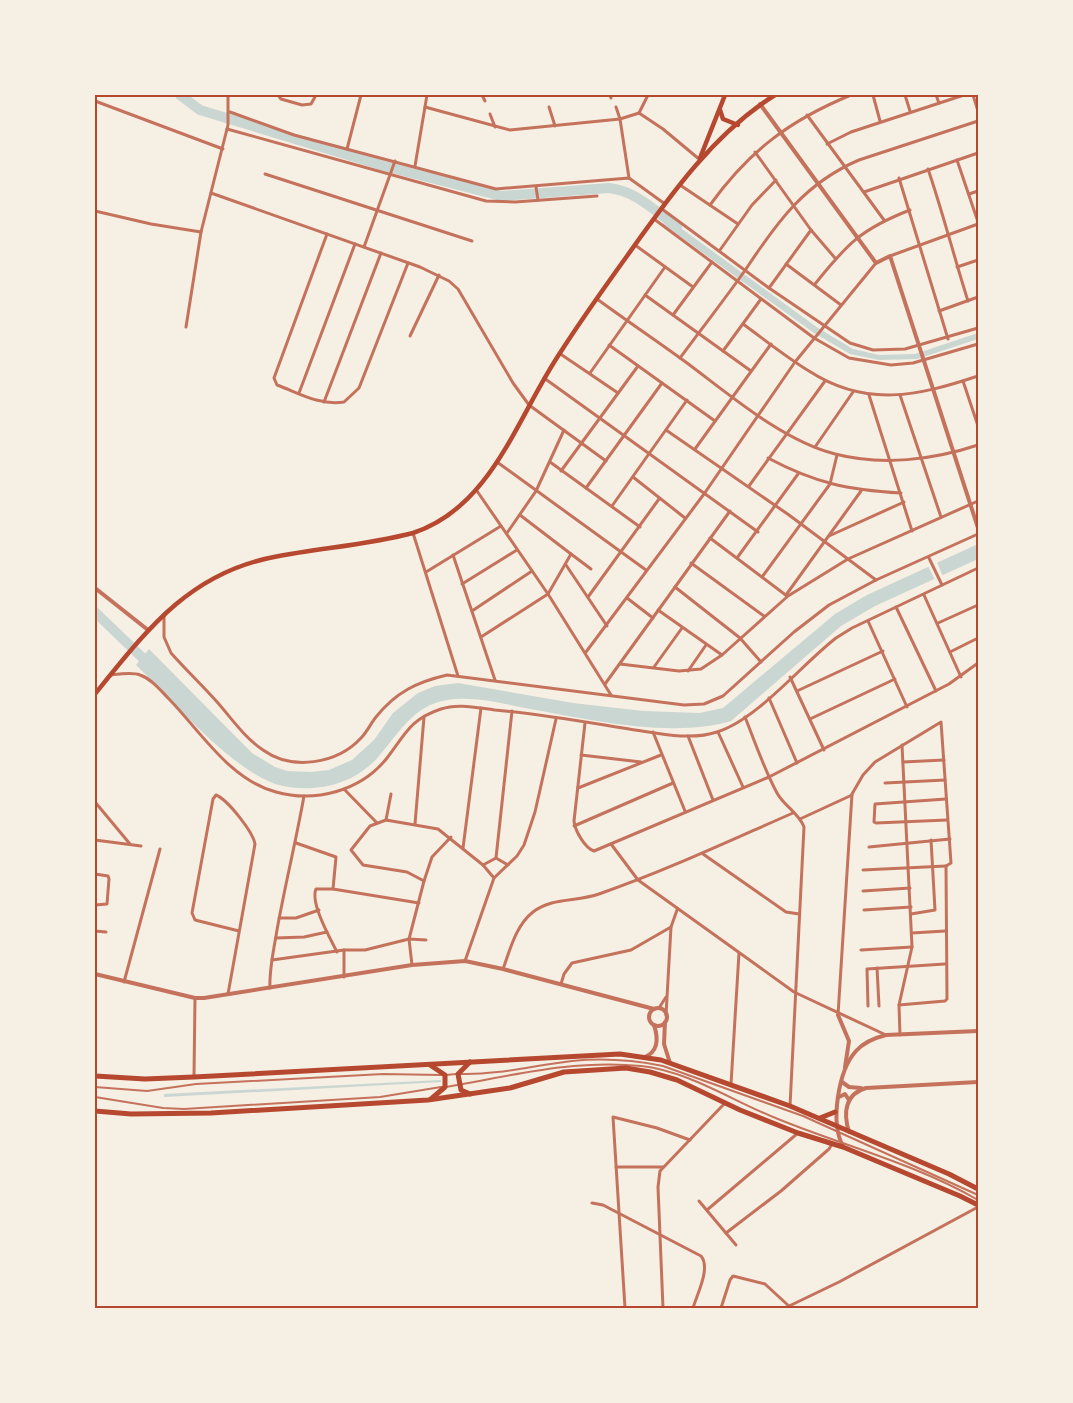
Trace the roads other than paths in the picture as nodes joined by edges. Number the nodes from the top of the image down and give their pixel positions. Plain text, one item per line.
1 (228, 95) edge
2 (278, 95) edge
3 (316, 95) edge
4 (361, 95) edge
5 (427, 95) edge
6 (482, 95) edge
7 (648, 95) edge
8 (725, 95) edge
9 (775, 95) edge
10 (852, 95) edge
11 (873, 95) edge
12 (905, 95) edge
13 (936, 95) edge
14 (964, 95) edge
15 (973, 95) edge
16 (95, 101) edge
17 (485, 101) dead end
18 (939, 103) junction
19 (760, 104) junction
20 (425, 107) junction
21 (549, 107) dead end
22 (616, 107) dead end
23 (720, 109) junction
24 (910, 111) junction
25 (978, 111) edge
26 (639, 113) junction
27 (230, 114) junction
28 (490, 114) dead end
29 (807, 115) junction
30 (620, 118) junction
31 (978, 121) edge
32 (880, 122) junction
33 (738, 125) junction
34 (555, 126) junction
35 (228, 127) junction
36 (495, 128) junction
37 (781, 131) junction
38 (827, 144) junction
39 (223, 149) junction
40 (347, 149) junction
41 (755, 152) junction
42 (978, 153) edge
43 (699, 159) junction
44 (395, 160) junction
45 (958, 160) junction
46 (415, 166) junction
47 (844, 166) junction
48 (928, 169) junction
49 (391, 173) junction
50 (265, 174) dead end
51 (629, 178) junction
52 (899, 178) junction
53 (776, 180) junction
54 (817, 184) junction
55 (680, 185) junction
56 (536, 187) junction
57 (978, 190) edge
58 (864, 192) junction
59 (211, 193) junction
60 (969, 194) junction
61 (597, 196) dead end
62 (538, 199) junction
63 (794, 204) junction
64 (710, 205) junction
65 (663, 208) junction
66 (378, 210) junction
67 (910, 210) junction
68 (95, 211) edge
69 (655, 218) junction
70 (884, 220) junction
71 (978, 223) edge
72 (738, 224) junction
73 (811, 230) junction
74 (201, 232) junction
75 (950, 233) junction
76 (327, 234) junction
77 (857, 236) junction
78 (472, 241) dead end
79 (355, 244) junction
80 (919, 244) junction
81 (635, 245) junction
82 (364, 247) junction
83 (720, 250) junction
84 (381, 253) junction
85 (890, 256) junction
86 (836, 258) junction
87 (978, 260) edge
88 (712, 262) junction
89 (408, 263) junction
90 (876, 263) junction
91 (786, 264) junction
92 (665, 267) junction
93 (957, 268) junction
94 (744, 271) junction
95 (439, 275) junction
96 (737, 280) junction
97 (815, 284) junction
98 (693, 287) junction
99 (769, 288) junction
100 (645, 295) junction
101 (978, 297) edge
102 (597, 299) junction
103 (761, 299) junction
104 (968, 301) junction
105 (841, 304) junction
106 (939, 311) junction
107 (673, 315) junction
108 (626, 320) junction
109 (743, 324) junction
110 (823, 326) junction
111 (186, 327) dead end
112 (978, 328) edge
113 (699, 333) junction
114 (410, 336) dead end
115 (815, 337) junction
116 (948, 338) junction
117 (771, 344) junction
118 (978, 344) edge
119 (608, 345) junction
120 (918, 348) junction
121 (723, 351) junction
122 (560, 353) junction
123 (680, 358) junction
124 (922, 361) junction
125 (795, 362) junction
126 (638, 366) junction
127 (751, 371) junction
128 (590, 373) junction
129 (978, 376) edge
130 (544, 378) junction
131 (825, 381) junction
132 (963, 381) junction
133 (662, 383) junction
134 (932, 390) junction
135 (853, 392) junction
136 (618, 393) junction
137 (299, 394) junction
138 (869, 395) junction
139 (900, 395) junction
140 (734, 397) junction
141 (687, 400) junction
142 (324, 402) junction
143 (529, 404) junction
144 (976, 411) edge
145 (759, 415) junction
146 (600, 418) junction
147 (716, 421) junction
148 (978, 426) edge
149 (564, 430) junction
150 (666, 430) junction
151 (787, 433) junction
152 (626, 436) junction
153 (581, 443) junction
154 (978, 445) edge
155 (815, 447) junction
156 (695, 449) junction
157 (953, 453) junction
158 (650, 454) junction
159 (836, 455) junction
160 (768, 458) junction
161 (920, 459) junction
162 (606, 461) junction
163 (891, 461) junction
164 (496, 462) junction
165 (550, 462) junction
166 (722, 468) junction
167 (561, 471) junction
168 (798, 474) junction
169 (632, 477) junction
170 (830, 484) junction
171 (748, 486) junction
172 (586, 488) junction
173 (477, 491) junction
174 (536, 491) junction
175 (861, 491) junction
176 (901, 493) junction
177 (704, 494) junction
178 (659, 499) junction
179 (978, 501) edge
180 (904, 502) junction
181 (970, 505) junction
182 (612, 506) junction
183 (776, 506) junction
184 (730, 512) junction
185 (520, 516) junction
186 (940, 517) junction
187 (685, 518) junction
188 (802, 524) junction
189 (501, 526) junction
190 (640, 527) junction
191 (978, 528) edge
192 (912, 531) junction
193 (758, 532) junction
194 (413, 533) junction
195 (507, 533) junction
196 (978, 534) edge
197 (829, 536) junction
198 (710, 538) junction
199 (825, 541) junction
200 (517, 550) junction
201 (621, 552) junction
202 (571, 554) junction
203 (453, 555) junction
204 (737, 558) junction
205 (930, 558) junction
206 (848, 559) junction
207 (691, 564) junction
208 (566, 565) junction
209 (978, 568) edge
210 (591, 569) dead end
211 (646, 570) junction
212 (532, 571) junction
213 (426, 572) junction
214 (762, 577) junction
215 (876, 580) junction
216 (462, 584) junction
217 (942, 585) junction
218 (675, 587) junction
219 (95, 588) edge
220 (548, 594) junction
221 (924, 595) junction
222 (787, 596) junction
223 (588, 597) junction
224 (627, 598) junction
225 (978, 605) edge
226 (896, 607) junction
227 (658, 610) junction
228 (471, 611) junction
229 (164, 614) junction
230 (764, 616) junction
231 (653, 618) junction
232 (868, 620) junction
233 (938, 624) junction
234 (607, 626) junction
235 (682, 628) junction
236 (147, 632) junction
237 (481, 637) junction
238 (740, 638) junction
239 (978, 638) edge
240 (706, 644) junction
241 (883, 651) junction
242 (586, 652) junction
243 (950, 652) junction
244 (722, 655) junction
245 (113, 662) dead end
246 (761, 662) junction
247 (978, 663) edge
248 (620, 664) junction
249 (117, 666) junction
250 (653, 668) junction
251 (688, 671) junction
252 (111, 675) junction
253 (458, 676) junction
254 (790, 677) junction
255 (961, 677) junction
256 (895, 679) junction
257 (495, 680) junction
258 (605, 684) junction
259 (797, 691) junction
260 (936, 691) junction
261 (95, 694) edge
262 (612, 696) junction
263 (769, 698) junction
264 (907, 707) junction
265 (481, 708) junction
266 (512, 711) junction
267 (424, 716) junction
268 (745, 717) junction
269 (556, 719) junction
270 (810, 720) junction
271 (585, 722) junction
272 (653, 732) junction
273 (718, 732) junction
274 (688, 736) junction
275 (902, 744) junction
276 (824, 750) junction
277 (582, 755) junction
278 (661, 755) junction
279 (944, 760) junction
280 (641, 762) junction
281 (903, 762) junction
282 (797, 763) junction
283 (769, 777) junction
284 (946, 780) junction
285 (904, 782) junction
286 (673, 783) junction
287 (885, 783) dead end
288 (743, 787) junction
289 (578, 788) junction
290 (344, 789) junction
291 (391, 794) dead end
292 (852, 794) junction
293 (304, 796) junction
294 (946, 799) junction
295 (713, 800) junction
296 (95, 802) edge
297 (906, 802) junction
298 (685, 811) junction
299 (793, 813) junction
300 (800, 819) junction
301 (386, 820) junction
302 (948, 820) junction
303 (377, 822) junction
304 (906, 822) junction
305 (415, 824) junction
306 (574, 826) junction
307 (451, 836) junction
308 (950, 839) junction
309 (95, 840) edge
310 (930, 840) junction
311 (908, 842) junction
312 (296, 843) junction
313 (130, 844) junction
314 (611, 844) junction
315 (141, 846) dead end
316 (869, 847) dead end
317 (463, 848) junction
318 (160, 849) dead end
319 (702, 853) junction
320 (496, 858) junction
321 (483, 865) junction
322 (508, 865) junction
323 (932, 866) junction
324 (946, 866) junction
325 (909, 867) junction
326 (862, 870) dead end
327 (95, 874) edge
328 (494, 878) junction
329 (638, 880) junction
330 (424, 881) junction
331 (910, 888) junction
332 (333, 889) junction
333 (863, 891) dead end
334 (419, 903) junction
335 (95, 905) edge
336 (912, 907) junction
337 (318, 910) junction
338 (677, 910) junction
339 (864, 910) dead end
340 (799, 914) junction
341 (911, 914) junction
342 (279, 918) junction
343 (671, 927) junction
344 (95, 931) edge
345 (239, 931) junction
346 (945, 931) junction
347 (106, 932) dead end
348 (327, 932) junction
349 (912, 933) junction
350 (276, 938) junction
351 (409, 939) junction
352 (426, 940) dead end
353 (912, 948) junction
354 (344, 950) junction
355 (861, 950) dead end
356 (337, 952) junction
357 (739, 953) junction
358 (272, 960) junction
359 (465, 961) junction
360 (945, 964) junction
361 (412, 965) junction
362 (907, 967) junction
363 (503, 968) junction
364 (877, 968) junction
365 (95, 974) edge
366 (344, 977) junction
367 (124, 982) junction
368 (561, 984) junction
369 (270, 988) junction
370 (794, 992) junction
371 (228, 994) junction
372 (666, 997) junction
373 (195, 998) junction
374 (868, 1006) dead end
375 (880, 1006) dead end
376 (899, 1006) junction
377 (642, 1008) junction
378 (656, 1009) junction
379 (838, 1014) junction
380 (666, 1015) junction
381 (649, 1018) junction
382 (666, 1020) junction
383 (654, 1025) junction
384 (978, 1031) edge
385 (886, 1035) junction
386 (900, 1035) junction
387 (645, 1057) junction
388 (471, 1062) junction
389 (670, 1063) junction
390 (429, 1065) junction
391 (844, 1072) junction
392 (458, 1074) junction
393 (445, 1075) junction
394 (95, 1076) edge
395 (194, 1078) junction
396 (842, 1082) junction
397 (978, 1082) edge
398 (458, 1084) junction
399 (731, 1084) junction
400 (95, 1087) edge
401 (445, 1087) junction
402 (866, 1088) junction
403 (476, 1095) junction
404 (95, 1097) edge
405 (838, 1099) junction
406 (428, 1100) junction
407 (849, 1100) junction
408 (725, 1103) junction
409 (790, 1106) junction
410 (95, 1111) edge
411 (835, 1112) junction
412 (820, 1118) junction
413 (837, 1130) junction
414 (849, 1132) junction
415 (798, 1134) junction
416 (690, 1140) junction
417 (840, 1142) junction
418 (832, 1144) junction
419 (843, 1147) junction
420 (616, 1167) junction
421 (663, 1167) junction
422 (978, 1189) edge
423 (978, 1195) edge
424 (978, 1200) edge
425 (699, 1201) dead end
426 (592, 1203) dead end
427 (978, 1206) edge
428 (707, 1210) junction
429 (620, 1214) junction
430 (726, 1232) junction
431 (660, 1234) junction
432 (736, 1245) dead end
433 (788, 1307) edge
434 (625, 1308) edge
435 (663, 1308) edge
436 (693, 1308) edge
437 (721, 1308) edge

1 - 27 street
2 - 3 street
4 - 40 street
5 - 20 street
6 - 17 street
7 - 26 street
8 - 23 main road
9 - 19 main road
10 - 29 street
11 - 32 street
12 - 24 street
13 - 18 street
14 - 18 street
15 - 25 street
16 - 39 street
18 - 24 street
19 - 33 main road
19 - 37 street
20 - 36 street
20 - 46 street
21 - 34 street
22 - 30 street
23 - 33 main road
23 - 43 main road
24 - 32 street
26 - 30 street
26 - 43 street
27 - 35 street
27 - 40 street
28 - 36 street
29 - 37 street
29 - 38 street
30 - 34 street
30 - 51 street
31 - 47 street
32 - 38 street
33 - 43 main road
34 - 36 street
35 - 39 street
35 - 49 street
37 - 41 street
37 - 54 street
38 - 47 street
39 - 59 street
40 - 44 street
41 - 53 street
41 - 64 street
42 - 45 street
43 - 55 main road
44 - 46 street
44 - 49 street
45 - 48 street
45 - 60 street
46 - 56 street
47 - 54 street
47 - 58 street
48 - 52 street
48 - 75 street
49 - 62 street
49 - 66 street
50 - 66 street
51 - 56 street
51 - 65 street
52 - 58 street
52 - 67 street
53 - 63 street
53 - 72 street
54 - 63 street
54 - 77 street
55 - 64 street
55 - 65 main road
56 - 62 street
57 - 60 street
58 - 70 street
59 - 74 street
59 - 76 street
60 - 71 street
61 - 62 street
63 - 73 street
63 - 94 street
64 - 72 street
65 - 69 main road
65 - 83 street
66 - 78 street
66 - 82 street
67 - 70 street
67 - 80 street
68 - 74 street
69 - 81 main road
69 - 88 street
70 - 77 street
71 - 75 street
72 - 83 street
73 - 86 street
73 - 91 street
74 - 111 street
75 - 80 street
75 - 93 street
76 - 79 street
76 - 137 street
77 - 86 street
77 - 90 street
79 - 82 street
79 - 137 street
80 - 85 street
80 - 106 street
81 - 92 street
81 - 102 main road
82 - 84 street
83 - 94 street
84 - 89 street
84 - 142 street
85 - 90 street
85 - 120 street
86 - 97 street
87 - 93 street
88 - 96 street
88 - 98 street
89 - 95 street
89 - 142 street
90 - 105 street
91 - 97 street
91 - 99 street
92 - 98 street
92 - 100 street
93 - 104 street
94 - 96 street
94 - 99 street
95 - 114 street
95 - 143 street
96 - 103 street
96 - 113 street
97 - 105 street
98 - 107 street
99 - 110 street
100 - 107 street
100 - 108 street
101 - 104 street
102 - 108 street
102 - 122 main road
103 - 109 street
103 - 115 street
104 - 106 street
105 - 110 street
106 - 116 street
107 - 113 street
108 - 119 street
108 - 123 street
109 - 117 street
109 - 121 street
110 - 115 street
110 - 120 street
112 - 116 street
113 - 121 street
113 - 123 street
115 - 124 street
115 - 125 street
116 - 120 street
117 - 125 street
117 - 127 street
118 - 124 street
119 - 126 street
119 - 128 street
120 - 124 street
121 - 127 street
122 - 128 street
122 - 130 main road
123 - 140 street
124 - 134 street
125 - 131 street
125 - 145 street
126 - 133 street
126 - 136 street
127 - 140 street
128 - 136 street
129 - 132 street
130 - 143 main road
130 - 146 street
131 - 135 street
131 - 151 street
132 - 134 street
132 - 144 street
133 - 141 street
133 - 152 street
134 - 139 street
134 - 157 street
135 - 138 street
135 - 155 street
136 - 146 street
137 - 142 street
138 - 139 street
138 - 163 street
139 - 161 street
140 - 145 street
140 - 147 street
141 - 147 street
141 - 150 street
143 - 149 street
143 - 164 main road
144 - 148 street
145 - 151 street
145 - 166 street
146 - 152 street
146 - 153 street
147 - 156 street
149 - 153 street
149 - 165 street
150 - 156 street
150 - 158 street
151 - 155 street
151 - 160 street
152 - 158 street
152 - 162 street
153 - 162 street
153 - 167 street
154 - 157 street
155 - 159 street
156 - 166 street
157 - 161 street
157 - 181 street
158 - 169 street
158 - 177 street
159 - 163 street
159 - 170 street
160 - 168 street
160 - 171 street
161 - 163 street
161 - 186 street
162 - 172 street
163 - 176 street
164 - 173 main road
164 - 174 street
165 - 167 street
165 - 174 street
166 - 171 street
166 - 177 street
167 - 172 street
168 - 170 street
168 - 183 street
169 - 178 street
169 - 182 street
170 - 175 street
170 - 188 street
171 - 183 street
172 - 182 street
173 - 189 street
173 - 194 main road
174 - 185 street
174 - 201 street
175 - 176 street
175 - 197 street
176 - 180 street
177 - 184 street
177 - 187 street
178 - 187 street
178 - 190 street
179 - 181 street
180 - 192 street
180 - 197 street
181 - 186 street
181 - 191 street
182 - 190 street
183 - 188 street
183 - 193 street
184 - 193 street
184 - 198 street
185 - 195 street
185 - 202 street
186 - 192 street
187 - 211 street
188 - 199 street
188 - 214 street
189 - 195 street
189 - 203 street
190 - 201 street
192 - 206 street
193 - 204 street
194 - 213 street
194 - 229 main road
195 - 200 street
196 - 205 street
197 - 199 street
198 - 204 street
198 - 207 street
199 - 206 street
199 - 222 street
200 - 212 street
200 - 216 street
201 - 211 street
201 - 223 street
202 - 208 street
202 - 210 street
203 - 213 street
203 - 216 street
204 - 214 street
205 - 215 street
205 - 217 street
206 - 215 street
206 - 222 street
207 - 218 street
207 - 230 street
208 - 220 street
208 - 223 street
209 - 217 street
211 - 224 street
212 - 220 street
212 - 228 street
213 - 253 street
214 - 222 street
215 - 246 street
216 - 228 street
217 - 221 street
218 - 227 street
218 - 238 street
219 - 236 street
220 - 237 street
220 - 242 street
221 - 226 street
221 - 233 street
222 - 230 street
223 - 234 street
224 - 231 street
224 - 234 street
225 - 233 street
226 - 232 street
226 - 260 street
227 - 231 street
227 - 235 street
228 - 237 street
229 - 236 main road
229 - 253 street
230 - 238 street
231 - 248 street
232 - 241 street
232 - 254 street
233 - 243 street
234 - 242 street
235 - 240 street
235 - 250 street
236 - 249 main road
237 - 257 street
238 - 244 street
238 - 246 street
239 - 243 street
240 - 244 street
240 - 251 street
241 - 256 street
241 - 259 street
242 - 258 street
243 - 255 street
244 - 251 street
245 - 249 lane
246 - 262 street
247 - 255 street
248 - 250 street
248 - 258 street
249 - 252 main road
250 - 251 street
252 - 261 main road
252 - 293 street
253 - 257 street
254 - 259 street
254 - 263 street
255 - 260 street
256 - 264 street
256 - 270 street
257 - 262 street
258 - 262 street
259 - 270 street
260 - 264 street
263 - 268 street
263 - 282 street
264 - 276 street
265 - 266 street
265 - 267 street
265 - 317 street
266 - 269 street
266 - 320 street
267 - 290 street
267 - 305 street
268 - 273 street
268 - 283 street
269 - 271 street
269 - 322 street
270 - 276 street
271 - 272 street
271 - 277 street
272 - 274 street
272 - 278 street
273 - 274 street
273 - 288 street
274 - 295 street
275 - 279 street
275 - 281 street
275 - 292 street
276 - 282 street
277 - 280 street
277 - 289 street
278 - 280 street
278 - 286 street
279 - 281 street
279 - 284 street
280 - 289 street
281 - 285 street
282 - 283 street
283 - 288 street
283 - 299 street
284 - 285 street
284 - 294 street
285 - 287 street
285 - 297 street
286 - 298 street
286 - 306 street
288 - 295 street
289 - 306 street
290 - 293 street
290 - 303 street
291 - 301 street
292 - 300 street
292 - 379 street
293 - 312 street
294 - 297 street
294 - 302 street
295 - 298 street
296 - 313 street
297 - 304 street
297 - 304 street
298 - 314 street
299 - 300 street
299 - 319 street
300 - 340 street
301 - 303 street
301 - 305 street
302 - 304 street
302 - 308 street
303 - 330 street
304 - 311 street
305 - 307 street
306 - 314 street
307 - 317 street
307 - 330 street
308 - 310 street
308 - 324 street
309 - 313 street
310 - 311 street
310 - 323 street
311 - 316 street
311 - 325 street
312 - 332 street
312 - 342 street
313 - 315 street
314 - 329 street
317 - 321 street
318 - 367 street
319 - 329 street
319 - 340 street
320 - 321 street
320 - 322 street
321 - 328 street
322 - 328 street
323 - 324 street
323 - 325 street
323 - 341 street
324 - 346 street
325 - 326 street
325 - 331 street
327 - 335 street
328 - 359 street
329 - 338 street
329 - 363 street
330 - 334 street
331 - 333 street
331 - 336 street
332 - 334 street
332 - 337 street
334 - 351 street
336 - 339 street
336 - 341 street
337 - 342 street
337 - 348 street
338 - 343 street
338 - 357 street
340 - 370 street
341 - 349 street
342 - 350 street
343 - 368 street
343 - 372 street
344 - 347 street
345 - 345 street
345 - 371 street
346 - 349 street
346 - 360 street
348 - 350 street
348 - 356 street
349 - 353 street
350 - 358 street
351 - 352 street
351 - 354 street
351 - 361 street
353 - 355 street
353 - 362 street
354 - 356 street
354 - 366 street
356 - 358 street
357 - 370 street
357 - 399 street
358 - 369 street
359 - 361 street
359 - 363 street
360 - 362 street
360 - 376 street
361 - 366 street
362 - 364 street
362 - 376 street
363 - 368 street
364 - 374 street
364 - 375 street
365 - 367 street
366 - 369 street
367 - 373 street
368 - 377 street
369 - 371 street
370 - 379 street
370 - 409 street
371 - 373 street
372 - 378 street
372 - 380 street
373 - 395 street
376 - 386 street
377 - 378 street
377 - 381 street
378 - 380 street
378 - 381 street
379 - 385 street
379 - 391 street
380 - 382 street
381 - 383 street
382 - 383 street
382 - 389 street
383 - 387 street
384 - 386 street
385 - 386 street
385 - 391 street
387 - 388 main road
387 - 389 main road
388 - 390 main road
388 - 392 main road
389 - 399 main road
390 - 393 main road
390 - 395 main road
391 - 396 street
392 - 393 lane
392 - 398 main road
392 - 413 lane
393 - 400 lane
393 - 401 main road
394 - 395 main road
396 - 402 street
396 - 405 street
397 - 402 street
398 - 401 lane
398 - 403 main road
398 - 417 lane
399 - 409 main road
401 - 404 lane
401 - 406 main road
402 - 407 street
403 - 406 main road
403 - 408 main road
405 - 407 street
405 - 411 street
406 - 410 main road
407 - 414 street
408 - 415 main road
408 - 416 street
409 - 412 main road
411 - 412 main road
411 - 413 street
412 - 413 main road
413 - 414 main road
413 - 417 street
413 - 423 lane
414 - 422 main road
415 - 418 main road
415 - 428 street
416 - 420 street
416 - 421 street
417 - 419 street
417 - 424 lane
418 - 419 main road
418 - 430 street
419 - 427 main road
420 - 421 street
420 - 429 street
421 - 431 street
425 - 428 street
426 - 429 street
427 - 433 street
428 - 430 street
429 - 431 street
429 - 434 street
430 - 432 street
431 - 435 street
431 - 436 street
433 - 437 street

